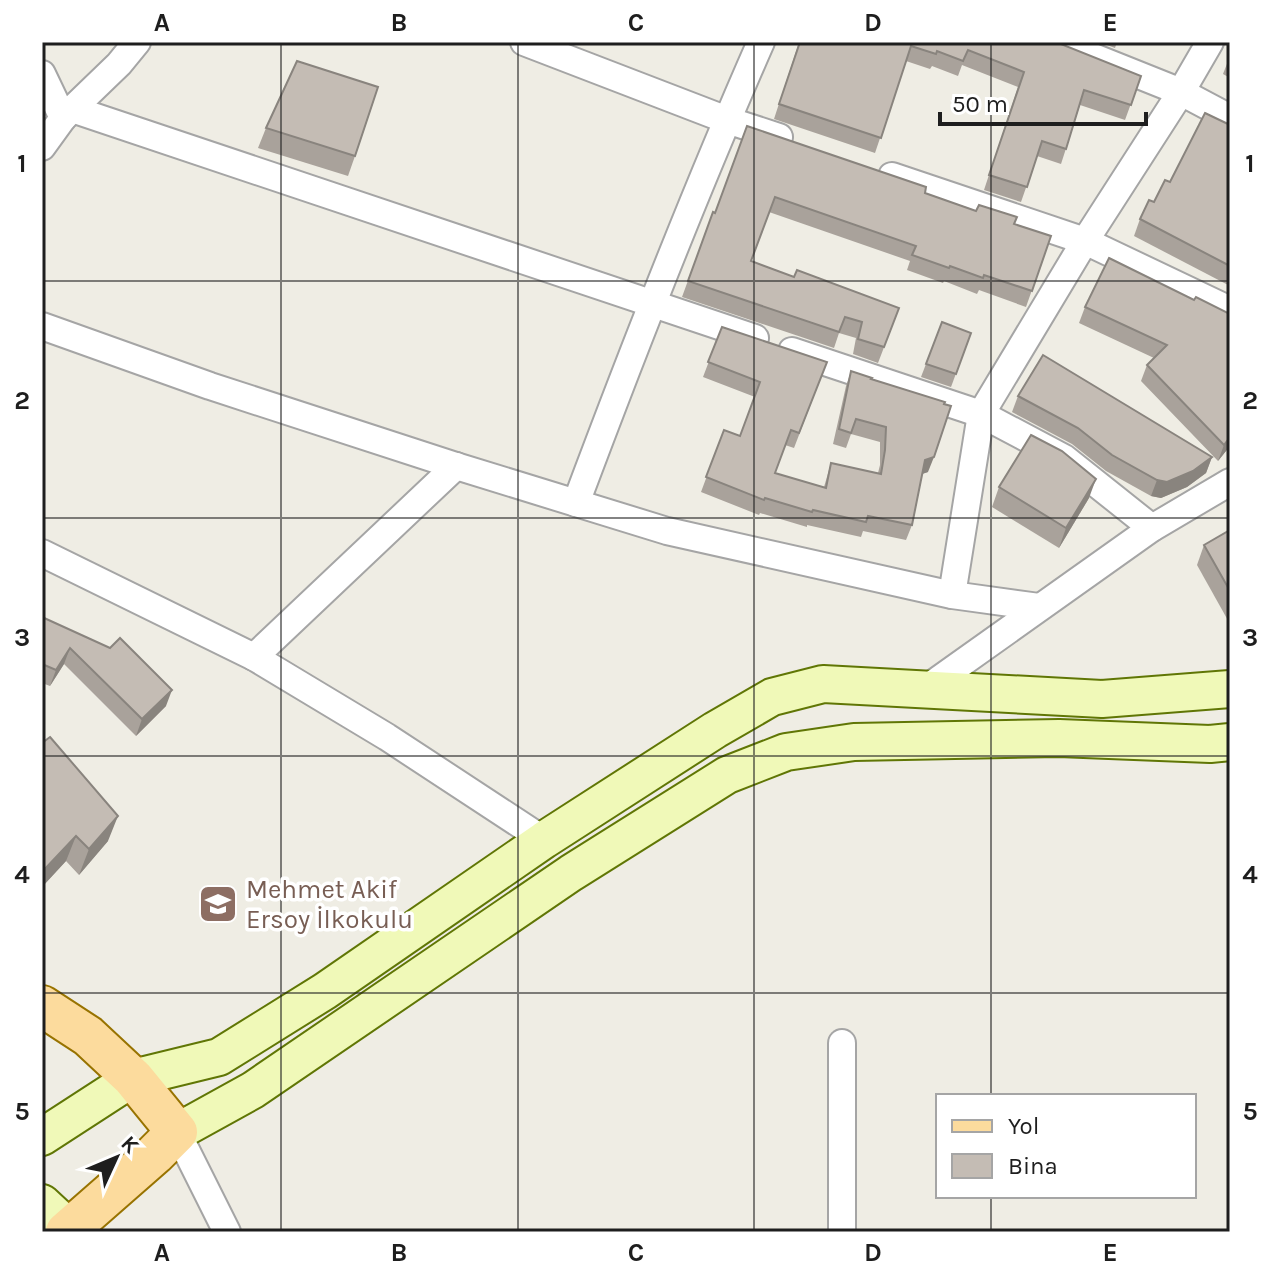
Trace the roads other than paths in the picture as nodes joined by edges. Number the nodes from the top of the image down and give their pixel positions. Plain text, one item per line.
1 (137, 42) edge
2 (524, 42) edge
3 (761, 42) edge
4 (1056, 42) edge
5 (1210, 42) edge
6 (42, 74) edge
7 (1181, 92) junction
8 (67, 114) junction
9 (1230, 118) edge
10 (727, 120) junction
11 (801, 145) edge
12 (42, 147) edge
13 (876, 170) edge
14 (1085, 241) junction
15 (651, 304) junction
16 (1230, 310) edge
17 (42, 326) edge
18 (981, 414) junction
19 (456, 466) junction
20 (1230, 482) edge
21 (576, 503) junction
22 (1152, 528) junction
23 (42, 553) edge
24 (952, 595) junction
25 (1039, 607) junction
26 (254, 657) junction
27 (1230, 689) edge
28 (924, 690) junction
29 (1230, 742) edge
30 (544, 840) junction
31 (42, 1006) edge
32 (842, 1043) dead end
33 (133, 1078) junction
34 (177, 1132) junction
35 (42, 1137) edge
36 (59, 1221) edge
37 (227, 1232) edge
38 (842, 1232) edge

1 - 8 street
2 - 10 street
3 - 10 street
4 - 7 street
5 - 7 street
6 - 8 street
7 - 9 street
7 - 14 street
8 - 12 street
8 - 15 street
10 - 11 street
10 - 15 street
13 - 14 street
14 - 16 street
14 - 18 street
15 - 18 street
15 - 21 street
17 - 19 street
18 - 22 street
18 - 24 street
19 - 21 street
19 - 26 street
20 - 22 street
21 - 24 street
22 - 25 street
23 - 26 street
24 - 25 street
25 - 28 street
26 - 30 street
27 - 28 street
28 - 30 street
29 - 34 street
30 - 33 street
31 - 33 main road
32 - 38 street
33 - 34 main road
33 - 35 street
34 - 36 main road
34 - 37 street

